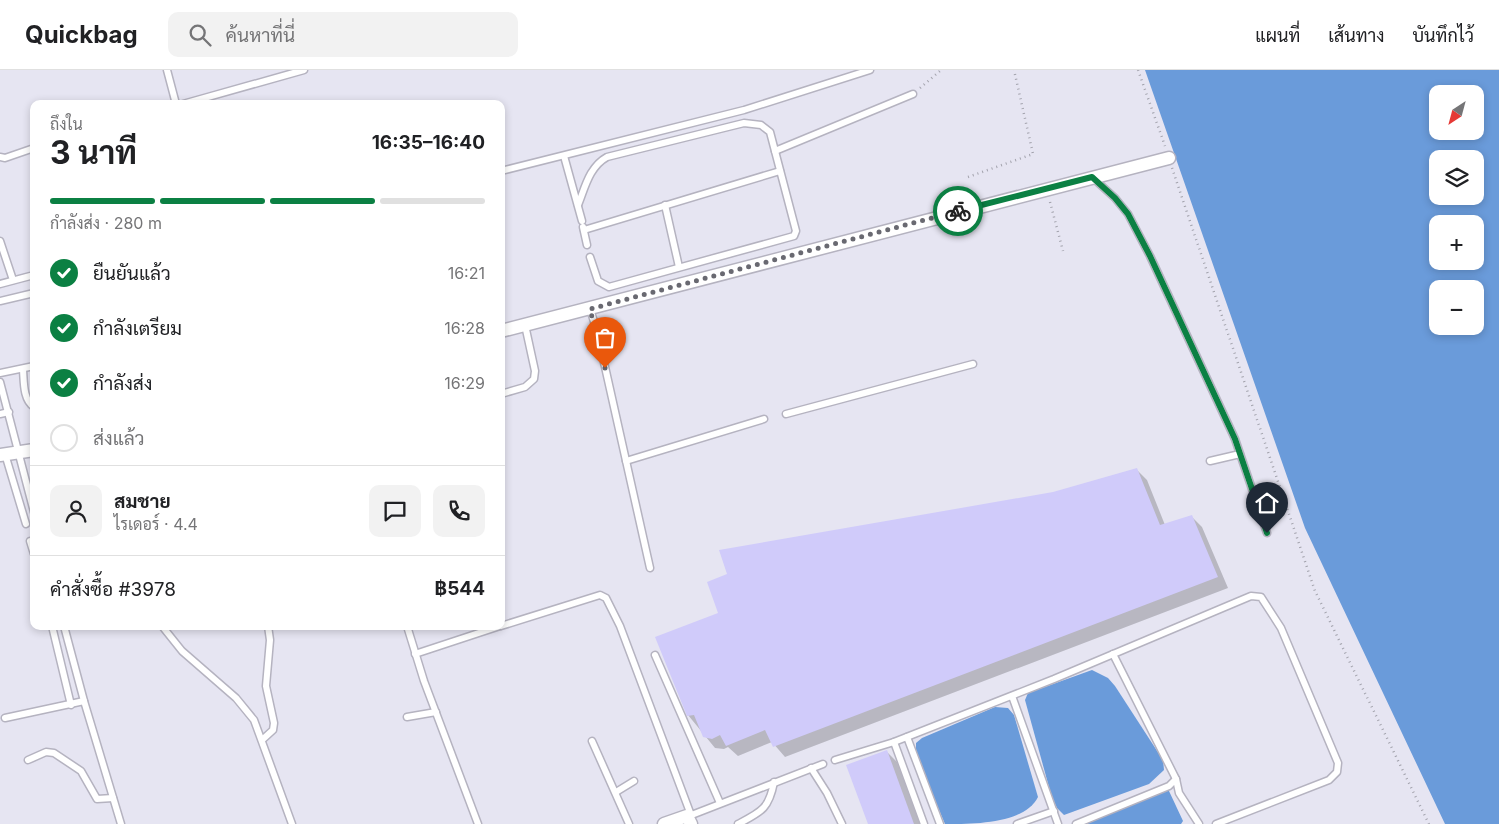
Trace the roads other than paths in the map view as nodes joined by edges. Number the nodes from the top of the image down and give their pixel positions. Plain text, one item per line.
1 (167, 70) edge
2 (301, 70) edge
3 (870, 70) edge
4 (913, 94) road end
5 (175, 100) edge
6 (198, 100) edge
7 (30, 149) edge
8 (775, 151) junction
9 (564, 156) junction
10 (0, 157) edge
11 (1165, 159) road end
12 (505, 170) edge
13 (780, 172) junction
14 (1092, 177) junction
15 (578, 205) junction
16 (665, 205) junction
17 (583, 226) junction
18 (0, 241) edge
19 (587, 245) dead end
20 (590, 257) dead end
21 (679, 267) junction
22 (30, 276) edge
23 (13, 280) junction
24 (0, 284) edge
25 (30, 294) edge
26 (0, 302) edge
27 (590, 309) junction
28 (526, 325) junction
29 (505, 330) edge
30 (973, 364) dead end
31 (30, 367) edge
32 (23, 370) junction
33 (0, 373) edge
34 (0, 382) edge
35 (505, 393) edge
36 (30, 405) edge
37 (9, 412) junction
38 (0, 414) edge
39 (786, 414) dead end
40 (764, 420) dead end
41 (30, 451) edge
42 (19, 452) junction
43 (1240, 454) junction
44 (3, 455) edge
45 (1210, 461) dead end
46 (626, 462) junction
47 (30, 496) edge
48 (26, 524) dead end
49 (1267, 533) dead end
50 (650, 568) dead end
51 (505, 624) edge
52 (53, 630) edge
53 (65, 630) edge
54 (166, 630) edge
55 (269, 630) edge
56 (408, 630) edge
57 (488, 630) edge
58 (415, 654) junction
59 (1112, 654) junction
60 (655, 656) dead end
61 (1012, 696) junction
62 (84, 701) junction
63 (71, 705) junction
64 (436, 712) junction
65 (5, 718) dead end
66 (407, 718) dead end
67 (908, 737) junction
68 (262, 740) junction
69 (592, 742) dead end
70 (894, 742) junction
71 (28, 760) dead end
72 (835, 760) dead end
73 (823, 764) dead end
74 (811, 768) junction
75 (1176, 779) junction
76 (634, 781) dead end
77 (774, 782) junction
78 (616, 792) junction
79 (113, 798) junction
80 (720, 803) junction
81 (1054, 811) junction
82 (690, 818) edge
83 (121, 824) edge
84 (292, 824) edge
85 (478, 824) edge
86 (629, 824) edge
87 (664, 824) edge
88 (738, 824) edge
89 (842, 824) edge
90 (924, 824) edge
91 (940, 824) edge
92 (1017, 824) edge
93 (1058, 824) edge
94 (1076, 824) edge
95 (1199, 824) edge
96 (1216, 824) edge

1 - 5 lane
2 - 6 lane
3 - 9 lane
4 - 8 lane
7 - 10 lane
8 - 13 lane
8 - 15 lane
9 - 12 lane
9 - 15 lane
11 - 14 street
13 - 16 lane
13 - 21 lane
14 - 27 street
14 - 43 lane
15 - 17 lane
16 - 17 lane
16 - 21 lane
17 - 19 lane
18 - 23 lane
20 - 21 lane
22 - 23 lane
23 - 24 lane
25 - 26 lane
27 - 28 street
27 - 46 lane
28 - 29 street
28 - 35 lane
30 - 39 lane
31 - 32 lane
32 - 33 lane
32 - 36 lane
34 - 37 lane
37 - 38 lane
37 - 42 lane
40 - 46 lane
41 - 42 street
42 - 44 street
42 - 47 lane
43 - 45 lane
43 - 49 lane
44 - 48 lane
46 - 50 lane
51 - 82 lane
52 - 63 lane
53 - 62 lane
54 - 68 lane
55 - 68 lane
56 - 58 lane
57 - 58 lane
58 - 64 lane
59 - 61 lane
59 - 75 lane
59 - 96 lane
60 - 80 lane
61 - 67 lane
61 - 81 lane
62 - 63 lane
62 - 79 lane
63 - 65 lane
64 - 66 lane
64 - 85 lane
67 - 70 lane
67 - 91 lane
68 - 84 lane
69 - 78 lane
70 - 72 lane
70 - 90 lane
71 - 79 lane
73 - 74 lane
74 - 77 lane
74 - 89 lane
75 - 94 lane
75 - 95 lane
76 - 78 lane
77 - 80 lane
77 - 88 lane
78 - 86 lane
79 - 83 lane
80 - 82 lane
81 - 92 lane
81 - 93 lane
82 - 87 street

